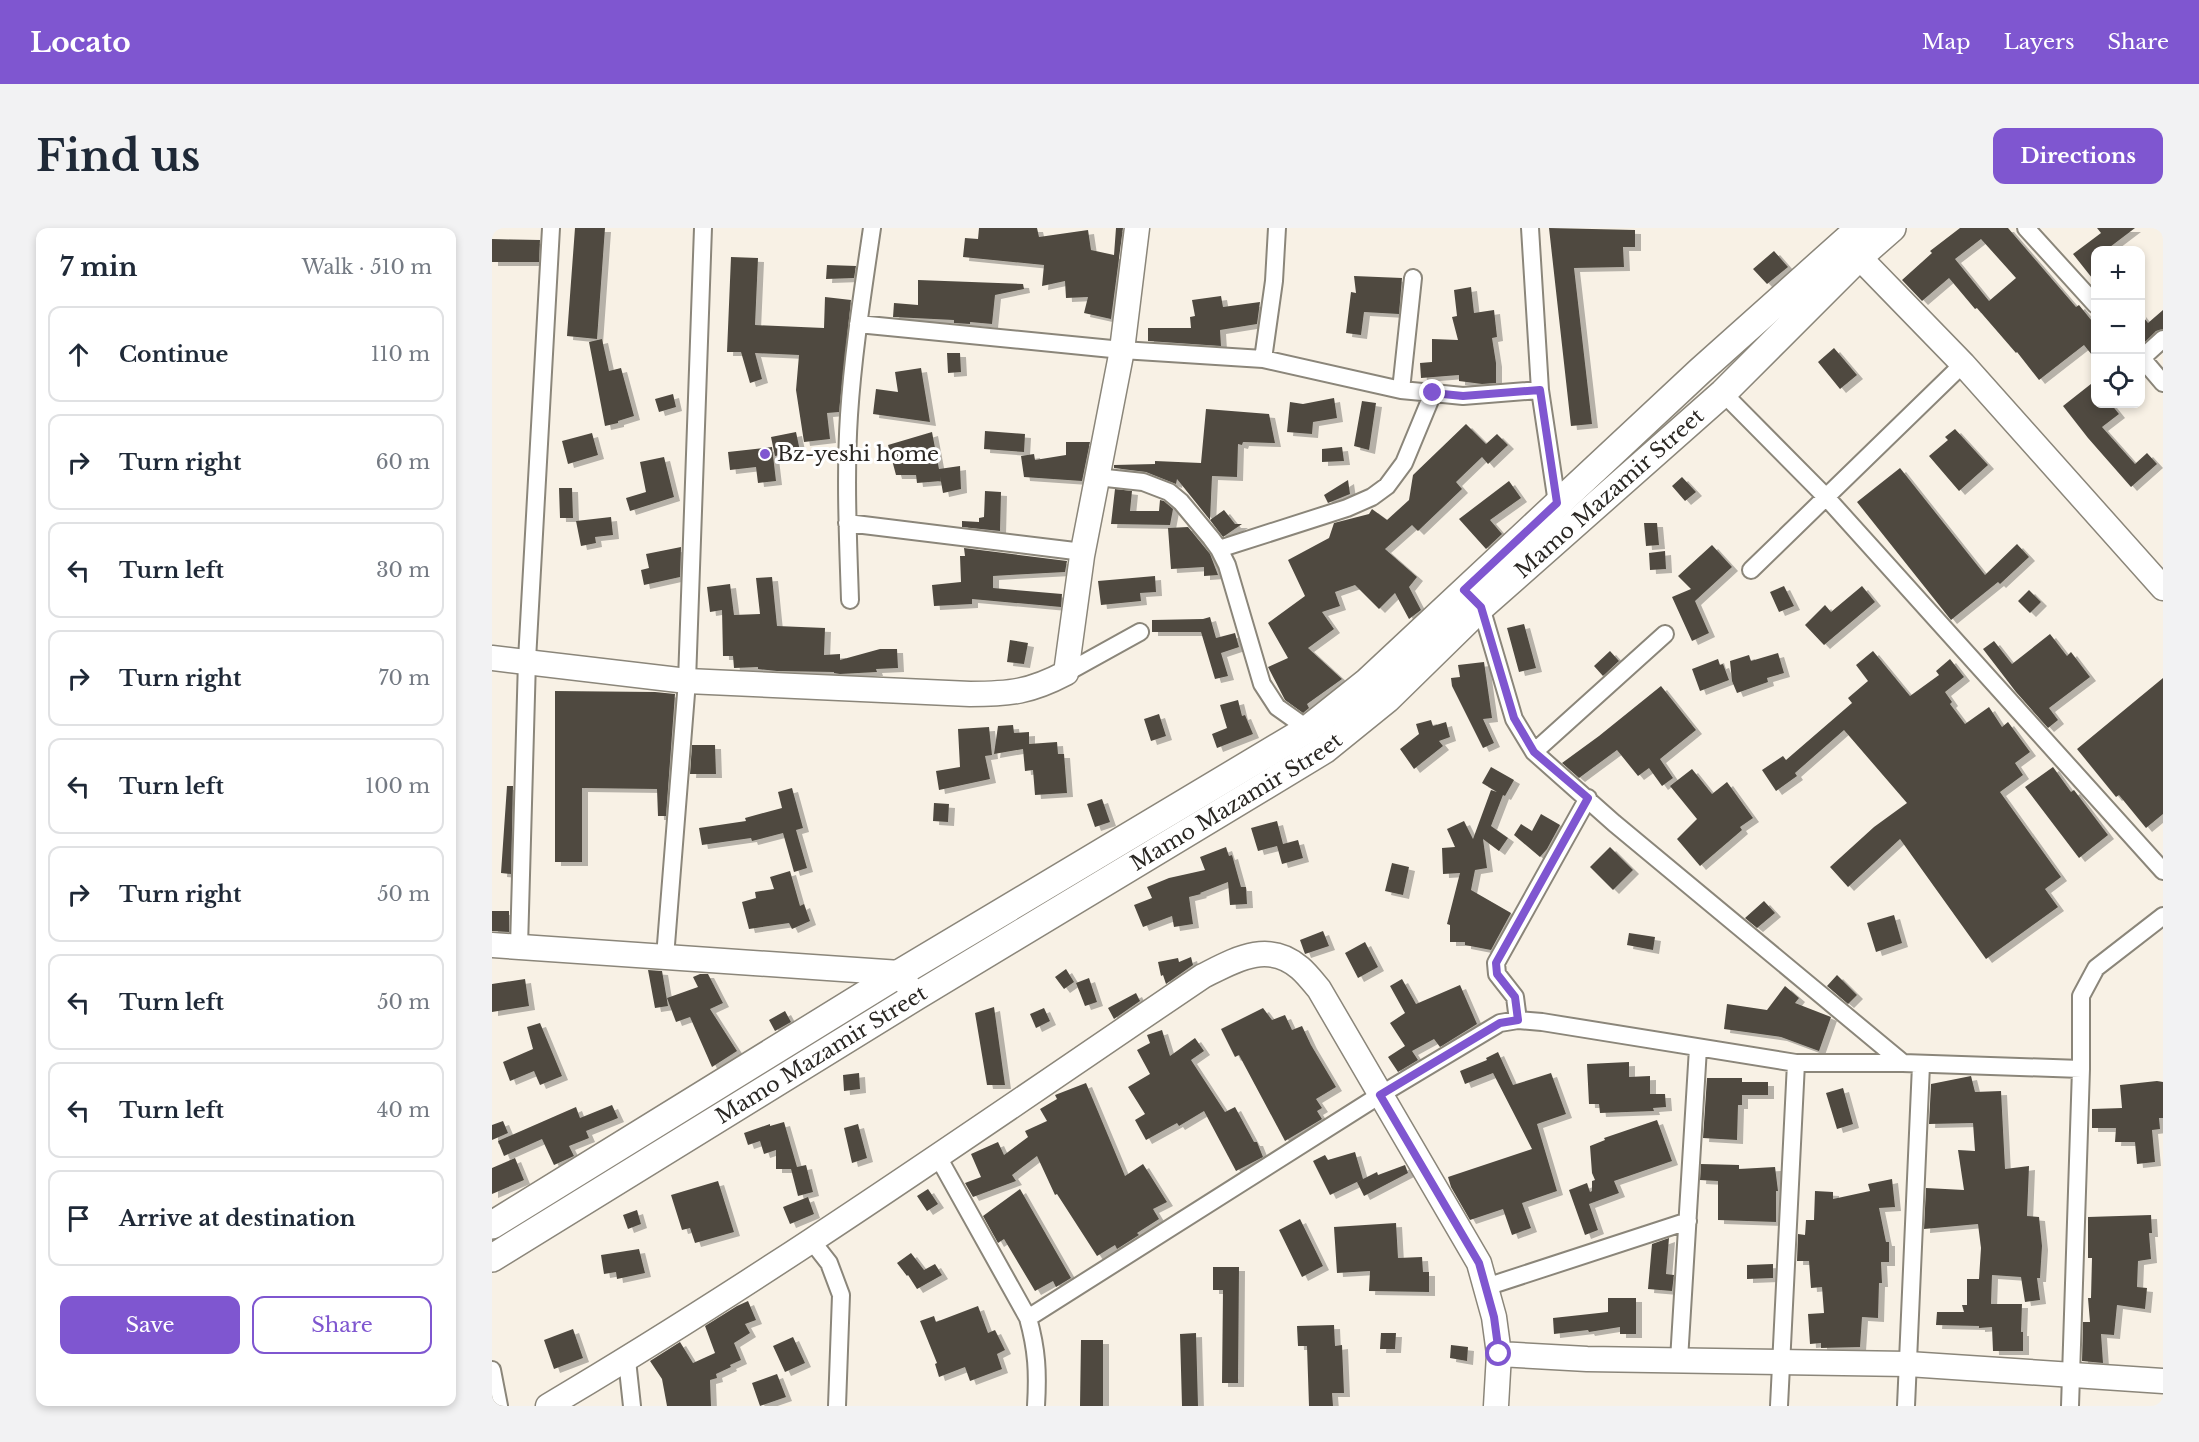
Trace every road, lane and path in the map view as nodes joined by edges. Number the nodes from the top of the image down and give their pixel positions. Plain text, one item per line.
1 (551, 228) edge
2 (703, 228) edge
3 (872, 228) edge
4 (1137, 228) edge
5 (1277, 228) edge
6 (1530, 228) edge
7 (1892, 228) edge
8 (2026, 228) edge
9 (1851, 239) edge
10 (1413, 278) dead end
11 (2091, 300) edge
12 (858, 324) junction
13 (2163, 339) edge
14 (1122, 350) junction
15 (2145, 354) edge
16 (1263, 359) junction
17 (2145, 362) edge
18 (1964, 364) junction
19 (2163, 383) edge
20 (1401, 390) junction
21 (1540, 390) junction
22 (1433, 393) junction
23 (1723, 393) junction
24 (1097, 477) junction
25 (1826, 497) junction
26 (1557, 503) junction
27 (847, 523) junction
28 (1219, 549) junction
29 (1083, 552) junction
30 (1751, 570) dead end
31 (2163, 588) edge
32 (1473, 599) junction
33 (850, 600) dead end
34 (1140, 632) dead end
35 (1665, 634) dead end
36 (492, 658) edge
37 (527, 660) junction
38 (1066, 673) junction
39 (687, 681) junction
40 (1308, 729) junction
41 (1534, 752) junction
42 (1588, 798) junction
43 (2161, 866) edge
44 (2163, 916) edge
45 (492, 945) edge
46 (519, 947) junction
47 (665, 957) junction
48 (900, 973) junction
49 (915, 997) junction
50 (1518, 1020) junction
51 (1698, 1048) junction
52 (1796, 1063) junction
53 (1903, 1063) junction
54 (1921, 1065) junction
55 (2081, 1069) junction
56 (1380, 1095) junction
57 (938, 1155) junction
58 (1688, 1221) junction
59 (492, 1225) edge
60 (811, 1240) junction
61 (492, 1258) edge
62 (1486, 1287) junction
63 (1028, 1318) junction
64 (1499, 1354) junction
65 (627, 1360) junction
66 (1679, 1360) junction
67 (1782, 1362) junction
68 (1908, 1364) junction
69 (492, 1370) edge
70 (2072, 1376) junction
71 (2163, 1381) edge
72 (499, 1406) edge
73 (548, 1406) edge
74 (632, 1406) edge
75 (837, 1406) edge
76 (1036, 1406) edge
77 (1496, 1406) edge
78 (1779, 1406) edge
79 (1906, 1406) edge
80 (2070, 1406) edge

1 - 37 street
2 - 39 street
3 - 12 street
4 - 14 street
5 - 16 street
6 - 21 street
7 - 9 main road, Mamo Mazamir Street
8 - 11 street
9 - 18 street
9 - 23 main road, Mamo Mazamir Street
9 - 26 main road, Mamo Mazamir Street
10 - 20 street
12 - 14 street
12 - 27 street
13 - 15 street
14 - 16 street
14 - 24 street
16 - 20 street
17 - 19 street
18 - 25 street
18 - 31 street
20 - 22 street
21 - 22 street
21 - 26 street
22 - 28 street
23 - 25 street
23 - 32 main road, Mamo Mazamir Street
24 - 28 street
24 - 29 street
25 - 30 street
25 - 43 street
26 - 32 main road, Mamo Mazamir Street
27 - 29 street
27 - 33 street
28 - 40 street
29 - 38 street
32 - 40 main road, Mamo Mazamir Street
32 - 41 street
32 - 49 main road, Mamo Mazamir Street
34 - 38 street
35 - 41 street
36 - 37 street
37 - 39 street
37 - 46 street
38 - 39 street
39 - 47 street
40 - 48 main road, Mamo Mazamir Street
41 - 42 street
42 - 50 street
42 - 53 street
44 - 55 street
45 - 46 street
46 - 47 street
47 - 48 street
48 - 49 street
48 - 59 main road, Mamo Mazamir Street
49 - 61 main road, Mamo Mazamir Street
50 - 51 street
50 - 56 street
51 - 52 street
51 - 58 street
52 - 53 street
52 - 67 street
53 - 54 street
54 - 55 street
54 - 68 street
55 - 70 street
56 - 57 street
56 - 62 street
56 - 63 street
57 - 60 street
57 - 63 street
58 - 62 street
58 - 66 street
60 - 65 street
60 - 75 street
62 - 64 street
63 - 76 street
64 - 66 street
64 - 77 street
65 - 73 street
65 - 74 street
66 - 67 street
67 - 68 street
67 - 78 street
68 - 70 street
68 - 79 street
69 - 72 street
70 - 71 street
70 - 80 street

